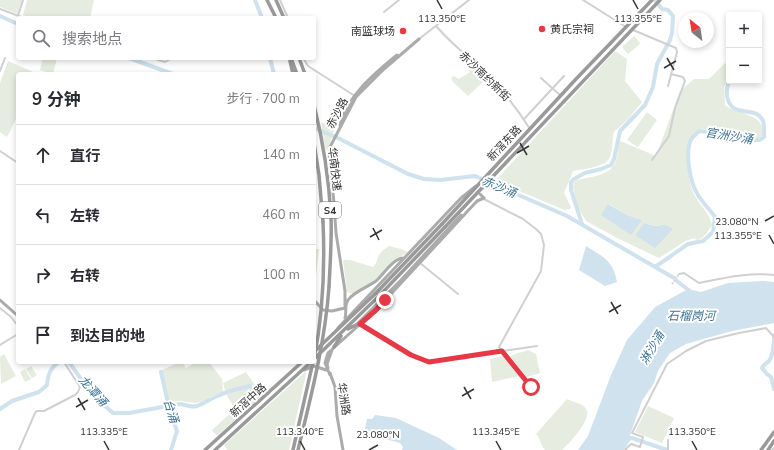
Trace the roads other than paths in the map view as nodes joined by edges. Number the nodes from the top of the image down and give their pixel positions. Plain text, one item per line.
1 (23, 0) edge
2 (268, 0) edge
3 (276, 0) edge
4 (280, 0) edge
5 (399, 0) edge
6 (469, 0) edge
7 (583, 0) edge
8 (652, 0) edge
9 (660, 0) edge
10 (0, 9) edge
11 (384, 12) dead end
12 (18, 16) joint
13 (275, 16) edge
14 (283, 16) edge
15 (287, 16) edge
16 (436, 26) junction
17 (627, 27) junction
18 (633, 30) junction
19 (419, 39) joint
20 (5, 58) dead end
21 (158, 60) edge
22 (168, 60) edge
23 (291, 60) edge
24 (292, 60) edge
25 (300, 60) edge
26 (304, 60) edge
27 (0, 71) edge
28 (293, 72) edge
29 (296, 72) edge
30 (304, 72) edge
31 (671, 74) junction
32 (564, 76) dead end
33 (541, 78) dead end
34 (668, 86) dead end
35 (552, 88) junction
36 (355, 96) junction
37 (560, 96) junction
38 (316, 113) edge
39 (524, 119) junction
40 (530, 129) junction
41 (0, 152) edge
42 (316, 154) edge
43 (316, 158) edge
44 (652, 160) dead end
45 (16, 162) edge
46 (318, 164) junction
47 (478, 185) junction
48 (483, 187) junction
49 (480, 194) junction
50 (484, 198) junction
51 (444, 225) junction
52 (411, 251) junction
53 (404, 258) junction
54 (421, 258) junction
55 (418, 263) junction
56 (398, 264) junction
57 (409, 271) junction
58 (679, 274) dead end
59 (774, 275) edge
60 (345, 291) junction
61 (458, 294) dead end
62 (378, 295) junction
63 (353, 296) junction
64 (0, 300) edge
65 (316, 302) edge
66 (356, 307) junction
67 (0, 308) edge
68 (345, 308) junction
69 (16, 314) edge
70 (343, 321) junction
71 (16, 323) edge
72 (360, 324) junction
73 (356, 325) joint
74 (343, 332) junction
75 (16, 335) edge
76 (330, 337) junction
77 (316, 338) edge
78 (774, 338) edge
79 (0, 345) edge
80 (537, 346) dead end
81 (333, 348) junction
82 (316, 349) edge
83 (502, 351) junction
84 (316, 358) edge
85 (65, 364) edge
86 (300, 364) edge
87 (310, 364) edge
88 (312, 364) edge
89 (297, 375) junction
90 (330, 375) junction
91 (531, 387) dead end
92 (774, 432) edge
93 (668, 440) dead end
94 (774, 441) edge
95 (19, 450) edge
96 (205, 450) edge
97 (215, 450) edge
98 (293, 450) edge
99 (298, 450) edge
100 (343, 450) edge
101 (625, 450) edge
102 (668, 450) edge
103 (761, 450) edge
104 (768, 450) edge

1 - 12 street
2 - 13 highway
3 - 14 highway
4 - 15 street
5 - 11 street
6 - 16 street, 赤沙路
7 - 17 street
8 - 17 highway, 新滘东路
9 - 18 highway, 新滘东路
10 - 12 street
16 - 19 street, 赤沙路
16 - 39 street, 赤沙南约新街
17 - 37 highway, 新滘东路
18 - 31 street
18 - 48 highway, 新滘东路
19 - 36 main road, 赤沙路
20 - 27 street
21 - 22 street
23 - 28 highway
24 - 29 highway
25 - 30 highway
26 - 36 street
31 - 34 street
31 - 44 street
32 - 35 street
33 - 35 street
35 - 37 street
35 - 39 street
36 - 60 main road, 赤沙路
37 - 40 highway, 新滘东路
38 - 99 highway, 华南快速 / S4, bridge
39 - 40 street, 赤沙南约新街
40 - 47 highway, 新滘东路
41 - 45 street
42 - 46 highway, 华南快速 / S4
43 - 46 highway
46 - 77 highway, 华南快速 / S4, bridge
47 - 51 highway, 新滘东路
47 - 52 main road
48 - 49 main road
48 - 51 highway, 新滘东路
49 - 50 main road
49 - 54 main road
50 - 55 main road
50 - 83 street
51 - 62 highway, 新滘东路, bridge
52 - 53 main road
52 - 54 main road
53 - 55 main road
53 - 56 main road
53 - 63 main road
54 - 55 main road
55 - 57 main road
55 - 61 street
55 - 72 main road
56 - 57 main road
56 - 66 main road
57 - 73 main road
58 - 59 street
60 - 63 main road
60 - 68 main road, 赤沙路
62 - 74 highway, 新滘东路
62 - 76 highway, 新滘东路
63 - 68 main road
64 - 69 main road
65 - 68 main road
66 - 68 main road
66 - 70 main road
67 - 71 street
68 - 70 main road, 赤沙路
70 - 76 main road
72 - 81 main road
72 - 83 street
73 - 74 highway
74 - 81 highway
74 - 84 highway, 新滘中路
75 - 79 street
76 - 82 highway, 新滘东路
78 - 101 street
80 - 83 street
81 - 90 main road, 华洲路
83 - 91 street
85 - 95 street
86 - 96 highway, 新滘中路
87 - 89 highway, 新滘中路
88 - 98 highway, 华南快速 / S4, bridge
89 - 90 main road
89 - 97 highway, 新滘中路
90 - 100 main road, 华洲路
92 - 103 highway
93 - 102 street
94 - 104 highway

